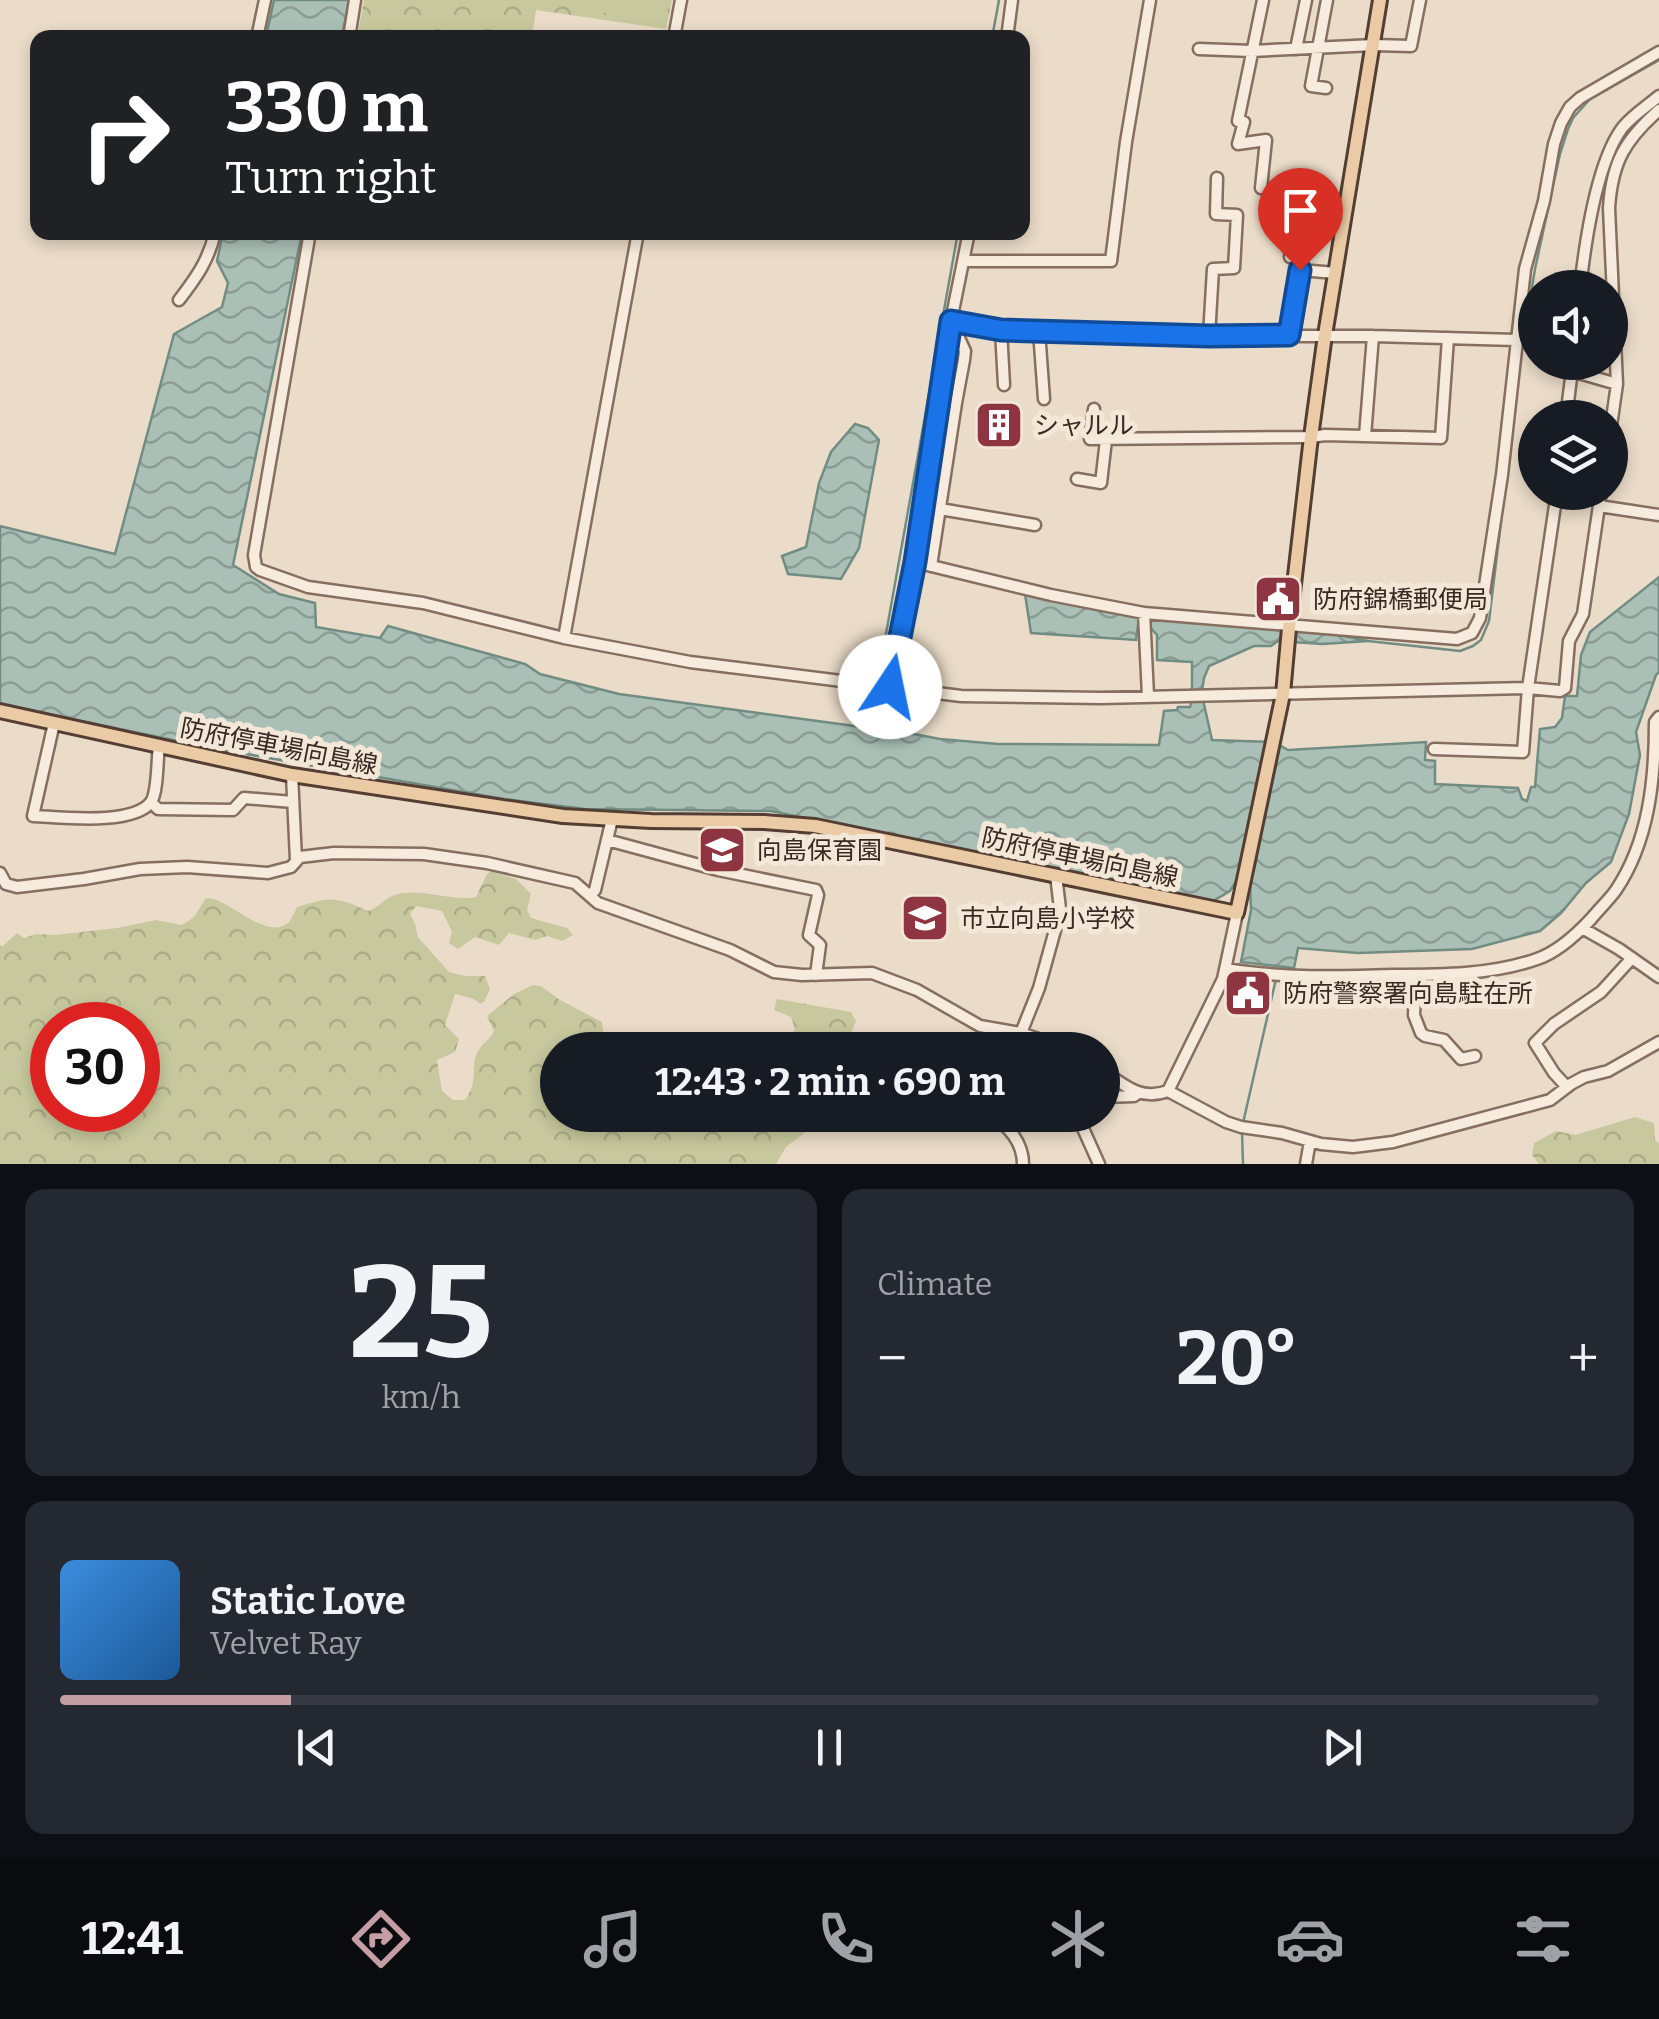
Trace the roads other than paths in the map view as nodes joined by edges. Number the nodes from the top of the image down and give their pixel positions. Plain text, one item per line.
1 (265, 0) edge
2 (355, 0) edge
3 (680, 0) edge
4 (1012, 0) edge
5 (1150, 0) edge
6 (1262, 0) edge
7 (1306, 0) edge
8 (1326, 0) edge
9 (1380, 0) edge
10 (1420, 0) edge
11 (259, 30) edge
12 (349, 30) edge
13 (675, 30) edge
14 (1007, 30) edge
15 (1374, 45) junction
16 (1296, 49) junction
17 (1317, 49) junction
18 (1200, 50) dead end
19 (1252, 51) junction
20 (1659, 52) edge
21 (1326, 88) dead end
22 (1659, 96) edge
23 (1659, 110) edge
24 (1217, 178) dead end
25 (1261, 188) dead end
26 (1295, 212) dead end
27 (213, 240) edge
28 (309, 240) edge
29 (637, 240) edge
30 (966, 240) edge
31 (962, 261) junction
32 (1300, 270) junction
33 (1582, 270) edge
34 (1336, 273) junction
35 (179, 300) dead end
36 (951, 321) junction
37 (1001, 330) junction
38 (1039, 331) junction
39 (1289, 335) junction
40 (1325, 335) junction
41 (1209, 336) junction
42 (1373, 336) junction
43 (1448, 338) junction
44 (1516, 340) junction
45 (1606, 380) edge
46 (1617, 384) junction
47 (1004, 385) dead end
48 (1044, 399) dead end
49 (1615, 400) edge
50 (1094, 409) dead end
51 (1365, 436) junction
52 (1311, 437) junction
53 (1106, 440) junction
54 (1078, 479) dead end
55 (940, 509) junction
56 (1554, 510) edge
57 (1598, 510) edge
58 (1626, 510) edge
59 (1659, 515) edge
60 (1035, 525) dead end
61 (915, 562) junction
62 (931, 566) junction
63 (1144, 613) junction
64 (1289, 626) junction
65 (564, 638) junction
66 (890, 687) junction
67 (1528, 688) junction
68 (1284, 694) junction
69 (1148, 696) junction
70 (0, 711) edge
71 (1659, 718) edge
72 (54, 723) junction
73 (158, 746) junction
74 (1434, 749) dead end
75 (292, 775) junction
76 (1656, 780) edge
77 (151, 802) junction
78 (293, 802) junction
79 (612, 820) junction
80 (608, 840) junction
81 (296, 860) junction
82 (0, 873) edge
83 (1056, 875) junction
84 (590, 896) junction
85 (1237, 913) junction
86 (1582, 928) junction
87 (1632, 958) junction
88 (1226, 969) junction
89 (816, 974) junction
90 (1416, 975) junction
91 (1659, 977) edge
92 (1016, 1032) edge
93 (1022, 1032) edge
94 (1659, 1042) edge
95 (1475, 1056) dead end
96 (1120, 1082) edge
97 (1566, 1087) junction
98 (1168, 1091) junction
99 (1138, 1093) junction
100 (1120, 1097) edge
101 (1010, 1132) edge
102 (1084, 1132) edge
103 (1310, 1141) junction
104 (1023, 1164) edge
105 (1098, 1164) edge
106 (1306, 1164) edge

1 - 11 street
2 - 12 street
3 - 13 street
4 - 14 street
5 - 31 street
6 - 19 street
7 - 16 street
8 - 17 street
9 - 15 main road
10 - 15 street
15 - 17 street
15 - 34 main road
16 - 17 street
16 - 19 street
17 - 21 street
18 - 19 street
19 - 25 street
20 - 44 street
22 - 33 street
23 - 46 street
24 - 41 street
26 - 32 street
27 - 35 street
28 - 65 street
29 - 65 street
30 - 31 street
31 - 36 street
32 - 34 street
32 - 39 street
34 - 40 main road
36 - 37 street
36 - 55 street
36 - 61 street
37 - 38 street
37 - 47 street
38 - 41 street
38 - 48 street
39 - 40 street
39 - 41 street
40 - 42 street
40 - 52 main road
42 - 43 street
42 - 51 street
43 - 44 street
43 - 51 street
44 - 64 street
45 - 46 street
46 - 49 street
50 - 53 street
51 - 52 street
52 - 53 street
52 - 64 main road
53 - 54 street
55 - 60 street
55 - 62 street
56 - 67 street
57 - 67 street
58 - 59 street
61 - 62 street
61 - 66 street
62 - 63 street
63 - 64 street
63 - 69 street
64 - 68 main road
65 - 66 street
66 - 69 street
67 - 68 street
67 - 74 street
68 - 69 street
68 - 85 main road
70 - 72 main road, 防府停車場向島線
71 - 76 street
72 - 73 main road, 防府停車場向島線
72 - 77 street
73 - 75 main road, 防府停車場向島線
73 - 77 street
75 - 78 street
75 - 79 main road, 防府停車場向島線
76 - 86 street
77 - 78 street
78 - 81 street
79 - 80 street
79 - 83 main road, 防府停車場向島線
80 - 84 street
80 - 89 street
81 - 82 street
81 - 84 street
83 - 85 main road, 防府停車場向島線
83 - 93 street
84 - 89 street
85 - 88 street
86 - 87 street
86 - 90 street
87 - 91 street
87 - 97 street
88 - 90 street
88 - 98 street
89 - 92 street
90 - 95 street
94 - 97 street
96 - 99 street
97 - 103 street
98 - 99 street
98 - 103 street
99 - 100 street
101 - 104 street
102 - 105 street
103 - 106 street

